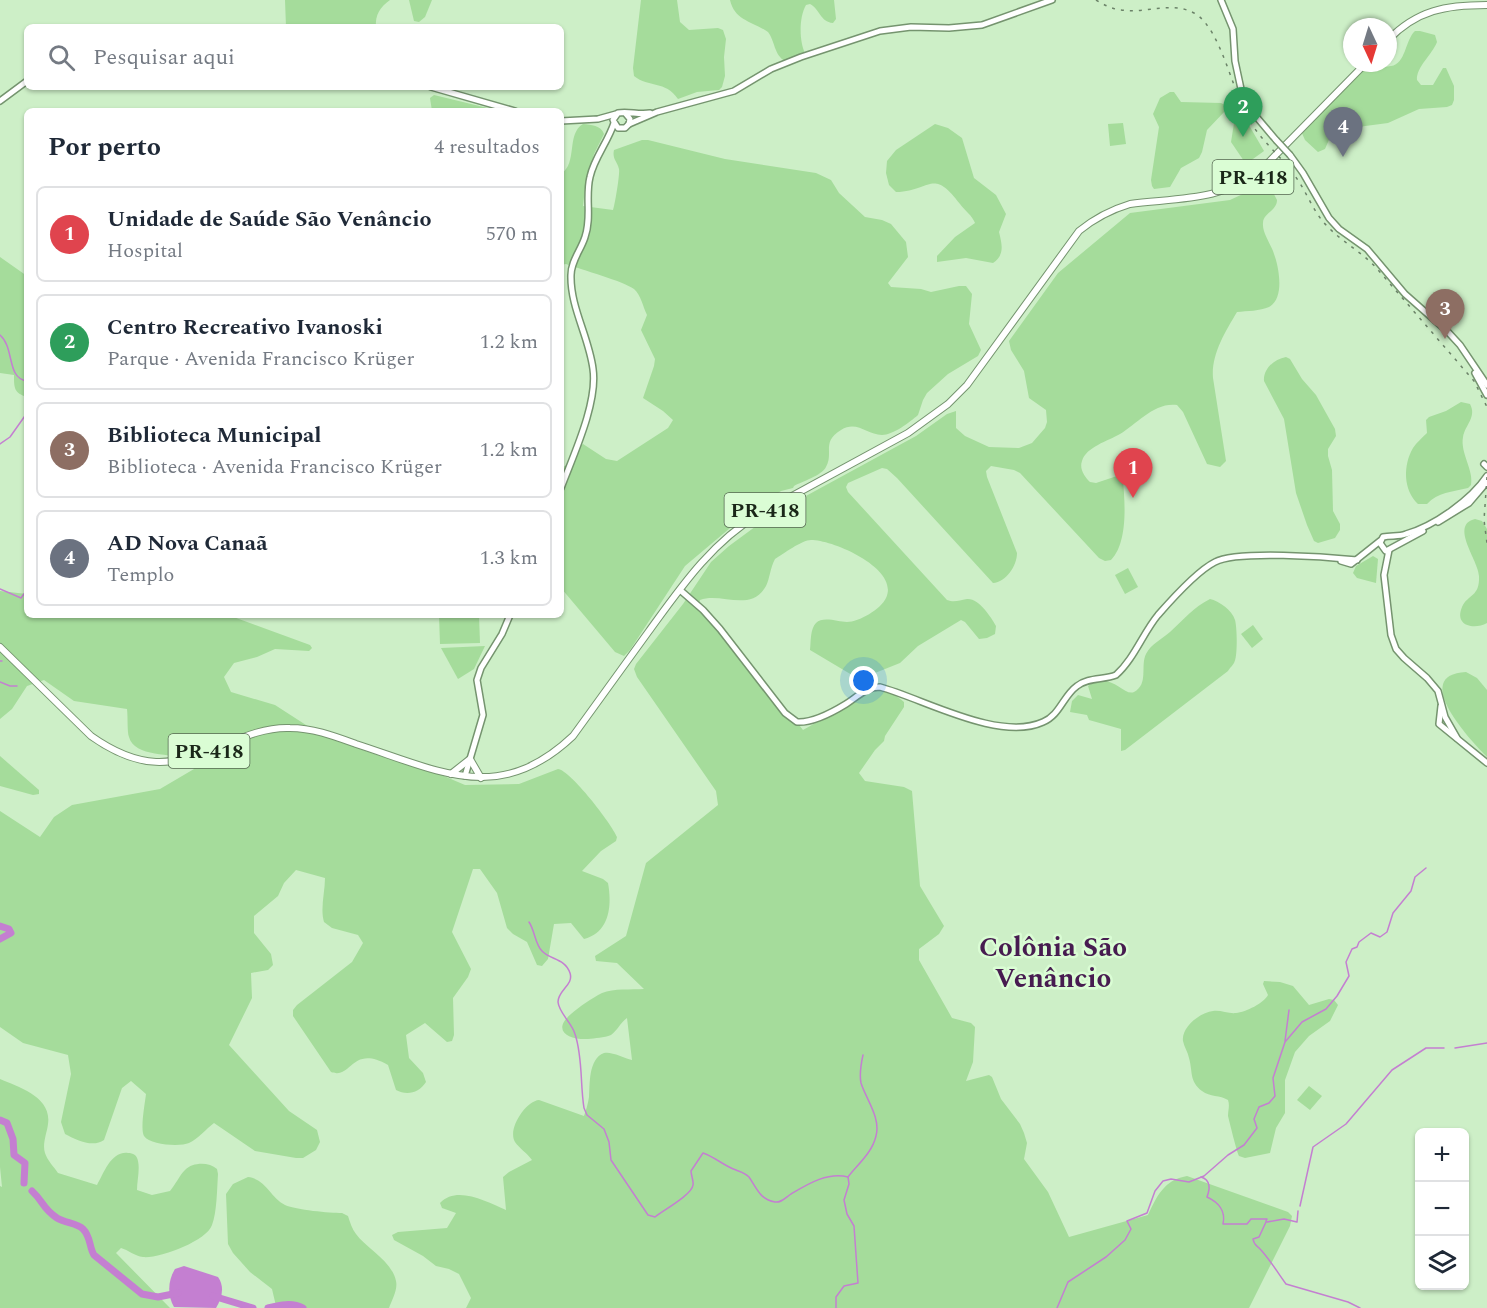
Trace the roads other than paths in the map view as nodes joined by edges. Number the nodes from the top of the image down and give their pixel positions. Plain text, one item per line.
1 (1052, 0) edge
2 (1221, 0) edge
3 (1487, 5) edge
4 (1397, 33) edge
5 (1357, 72) edge
6 (24, 83) edge
7 (442, 90) edge
8 (0, 101) edge
9 (504, 108) edge
10 (657, 112) junction
11 (618, 113) junction
12 (625, 113) junction
13 (598, 119) junction
14 (564, 121) edge
15 (614, 122) junction
16 (629, 124) junction
17 (622, 128) junction
18 (605, 143) junction
19 (1454, 340) junction
20 (1487, 385) edge
21 (1487, 395) edge
22 (1486, 479) edge
23 (564, 480) edge
24 (1392, 538) junction
25 (1386, 547) junction
26 (1331, 558) junction
27 (1356, 560) junction
28 (680, 590) junction
29 (509, 618) edge
30 (0, 647) edge
31 (1444, 719) junction
32 (1457, 738) junction
33 (470, 759) junction
34 (1487, 763) edge
35 (451, 774) junction
36 (465, 776) junction
37 (481, 778) junction

1 - 10 main road
2 - 19 main road, bridge
3 - 4 highway
5 - 28 highway, PR-418
6 - 8 main road
7 - 9 main road
10 - 12 main road
10 - 16 main road
11 - 12 main road
11 - 13 main road
11 - 15 main road
12 - 16 main road
13 - 14 main road
13 - 15 main road
15 - 17 main road
15 - 18 main road
16 - 17 main road
17 - 18 main road
18 - 23 main road
19 - 20 main road
19 - 21 main road
22 - 24 main road
22 - 25 main road
24 - 25 main road
24 - 25 main road
25 - 27 main road
25 - 31 main road
26 - 27 main road
26 - 27 main road
26 - 28 main road
28 - 37 highway, PR-418
29 - 33 main road
30 - 35 highway, PR-418
31 - 32 main road
31 - 32 main road
32 - 34 main road
33 - 35 highway
33 - 36 main road
33 - 37 highway
35 - 36 highway, PR-418
36 - 37 highway, PR-418

